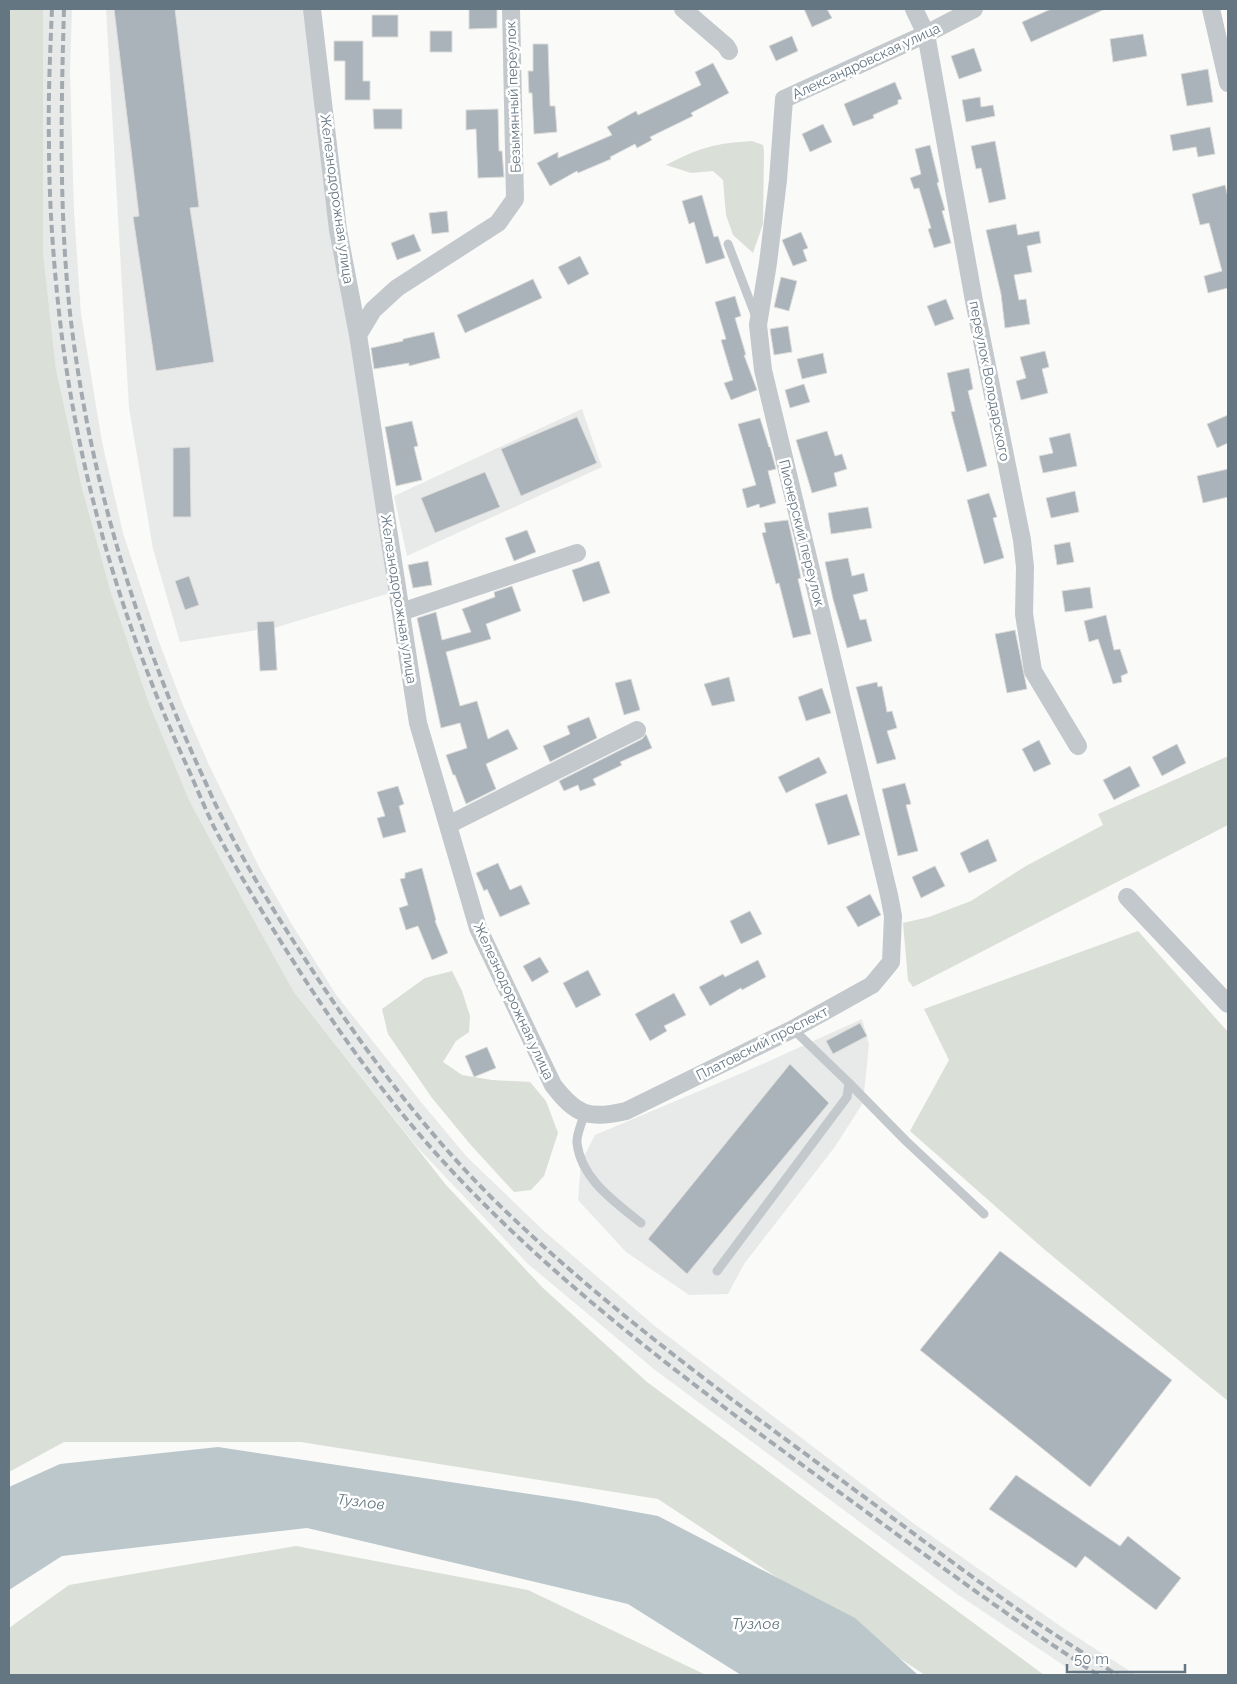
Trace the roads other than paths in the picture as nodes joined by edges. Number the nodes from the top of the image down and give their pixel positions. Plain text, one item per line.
1 (312, 9) edge
2 (511, 9) edge
3 (683, 9) edge
4 (914, 9) edge
5 (974, 9) edge
6 (1211, 9) edge
7 (926, 34) junction
8 (729, 51) dead end
9 (1228, 83) edge
10 (784, 99) joint
11 (728, 244) dead end
12 (758, 325) junction
13 (358, 335) junction
14 (577, 553) dead end
15 (401, 612) junction
16 (637, 730) dead end
17 (1078, 746) dead end
18 (448, 825) junction
19 (1127, 897) dead end
20 (891, 962) joint
21 (1228, 1004) edge
22 (793, 1029) junction
23 (849, 1084) junction
24 (585, 1113) junction
25 (984, 1214) dead end
26 (641, 1223) dead end
27 (717, 1271) dead end

1 - 13 street, Железнодорожная улица
2 - 13 street, Безымянный переулок
3 - 8 street
4 - 7 street, переулок Володарского
5 - 7 street, Александровская улица
6 - 9 street
7 - 10 street, Александровская улица
7 - 17 street, переулок Володарского
10 - 12 street, Пионерский переулок
11 - 12 lane
12 - 20 street, Пионерский переулок
13 - 15 street, Железнодорожная улица
14 - 15 street
15 - 18 street, Железнодорожная улица
16 - 18 street
18 - 24 street, Железнодорожная улица
19 - 21 street
20 - 22 street, Платовский проспект
22 - 23 lane
22 - 24 street, Платовский проспект
23 - 25 lane
23 - 27 lane
24 - 26 lane

